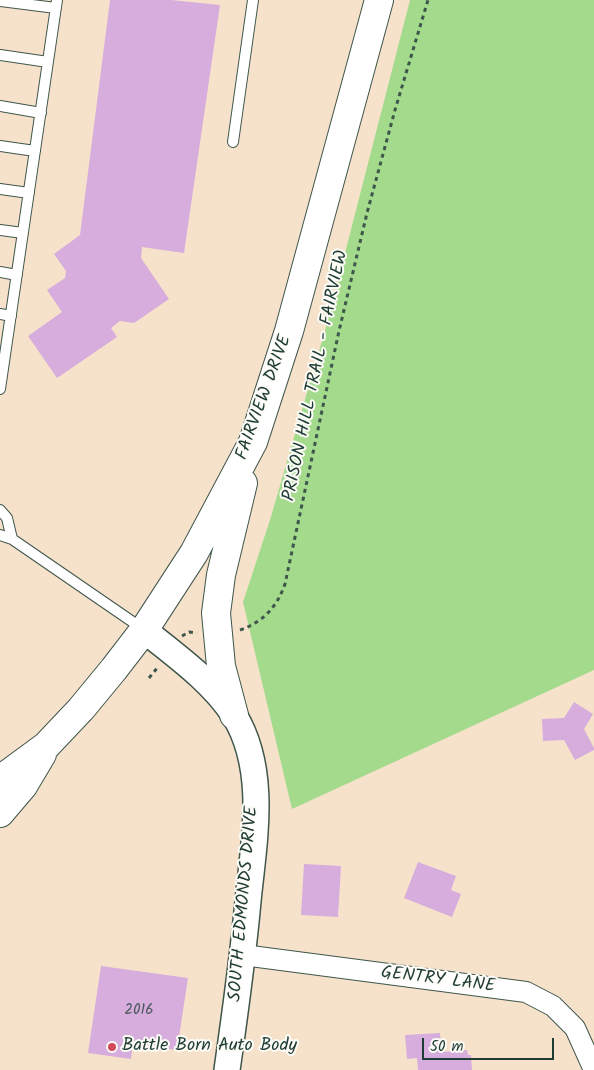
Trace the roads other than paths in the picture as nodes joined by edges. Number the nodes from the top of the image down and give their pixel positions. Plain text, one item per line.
1 (253, 0) edge
2 (379, 0) edge
3 (0, 1) edge
4 (57, 4) edge
5 (0, 54) edge
6 (48, 62) junction
7 (0, 106) edge
8 (41, 113) junction
9 (234, 142) dead end
10 (0, 146) edge
11 (35, 151) junction
12 (0, 189) edge
13 (29, 193) junction
14 (0, 230) edge
15 (23, 233) junction
16 (0, 272) edge
17 (17, 275) junction
18 (0, 314) edge
19 (11, 316) junction
20 (2, 368) edge
21 (0, 390) edge
22 (253, 442) junction
23 (0, 510) edge
24 (0, 535) edge
25 (12, 540) junction
26 (144, 630) junction
27 (234, 715) junction
28 (46, 746) junction
29 (0, 780) edge
30 (0, 813) edge
31 (243, 955) junction
32 (228, 1070) edge
33 (594, 1070) edge

1 - 9 lane
2 - 22 main road, FAIRVIEW DRIVE
3 - 4 lane
4 - 6 lane
5 - 6 lane
6 - 8 lane
7 - 8 lane
8 - 11 lane
10 - 11 lane
11 - 13 lane
12 - 13 lane
13 - 15 lane
14 - 15 lane
15 - 17 lane
16 - 17 lane
17 - 19 lane
18 - 19 lane
19 - 20 lane
20 - 21 lane
22 - 26 main road, FAIRVIEW DRIVE
22 - 27 main road
23 - 25 lane
24 - 25 lane
25 - 26 lane
26 - 27 street, SOUTH EDMONDS DRIVE
26 - 28 main road, FAIRVIEW DRIVE
27 - 31 street, SOUTH EDMONDS DRIVE
28 - 29 main road, FAIRVIEW DRIVE
28 - 30 main road, FAIRVIEW DRIVE
31 - 32 street, SOUTH EDMONDS DRIVE
31 - 33 street, GENTRY LANE

